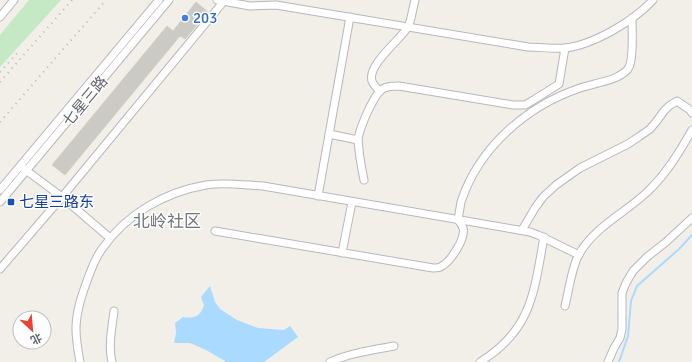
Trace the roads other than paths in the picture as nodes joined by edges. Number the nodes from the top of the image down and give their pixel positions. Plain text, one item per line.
1 (14, 0) edge
2 (159, 0) edge
3 (169, 0) edge
4 (415, 0) edge
5 (653, 0) edge
6 (220, 1) edge
7 (0, 17) edge
8 (350, 17) junction
9 (632, 18) junction
10 (408, 27) junction
11 (565, 48) junction
12 (380, 91) junction
13 (692, 113) edge
14 (692, 130) edge
15 (329, 134) junction
16 (358, 140) junction
17 (23, 168) junction
18 (364, 180) dead end
19 (0, 190) edge
20 (318, 196) junction
21 (62, 197) junction
22 (0, 202) edge
23 (352, 202) junction
24 (692, 218) edge
25 (458, 220) junction
26 (522, 230) junction
27 (215, 231) dead end
28 (544, 237) junction
29 (110, 238) junction
30 (342, 253) junction
31 (579, 255) junction
32 (0, 269) edge
33 (565, 306) dead end
34 (114, 311) dead end
35 (394, 346) dead end
36 (80, 362) edge
37 (112, 362) edge
38 (330, 362) edge
39 (480, 362) edge
40 (608, 362) edge

1 - 7 street
2 - 17 street, 七星三路
3 - 17 street, 七星三路
4 - 10 street
5 - 9 street
6 - 8 street
6 - 21 street
8 - 10 street
8 - 15 street
9 - 11 street
9 - 25 street
10 - 11 street
10 - 12 street
11 - 12 street
12 - 16 street
13 - 26 street
14 - 31 street
15 - 16 street
15 - 20 street
16 - 18 street
17 - 19 street, 七星三路
17 - 21 street
17 - 22 street, 七星三路
20 - 23 street
20 - 29 street
21 - 29 street
21 - 32 street
23 - 25 street
23 - 30 street
24 - 40 street
25 - 26 street
25 - 30 street
26 - 28 street
27 - 30 street
28 - 31 street
28 - 39 street
29 - 36 street
31 - 33 street
34 - 37 street
35 - 38 street

